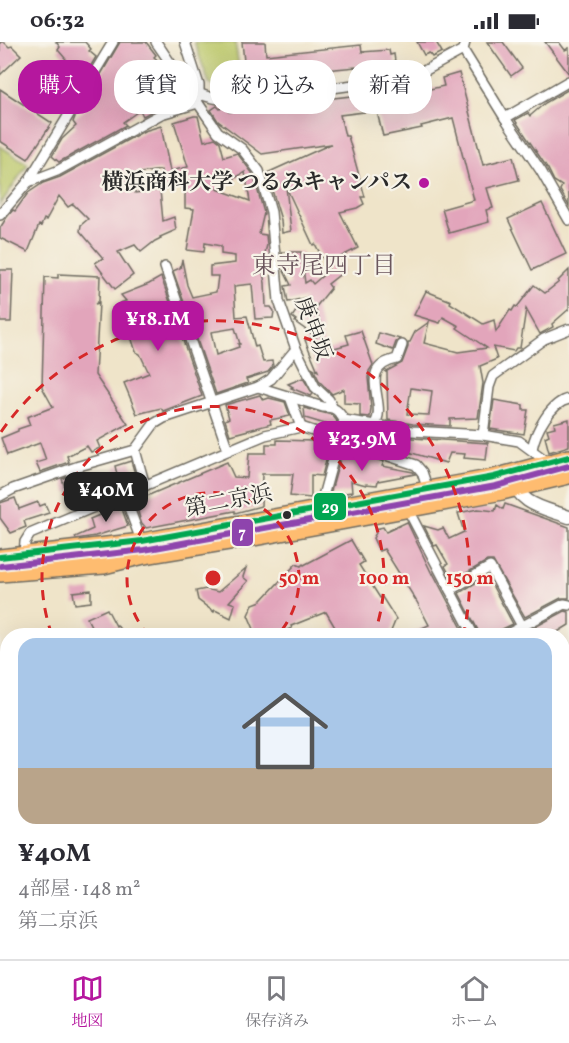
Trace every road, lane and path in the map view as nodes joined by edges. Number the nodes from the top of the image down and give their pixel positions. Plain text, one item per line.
1 (113, 42) edge
2 (156, 42) edge
3 (185, 42) edge
4 (464, 46) edge
5 (569, 81) edge
6 (199, 98) junction
7 (505, 118) junction
8 (28, 182) junction
9 (0, 215) edge
10 (569, 220) edge
11 (165, 267) dead end
12 (569, 329) edge
13 (402, 345) dead end
14 (296, 349) junction
15 (258, 387) junction
16 (290, 397) junction
17 (569, 399) edge
18 (210, 401) junction
19 (332, 407) junction
20 (344, 420) junction
21 (374, 425) junction
22 (302, 427) junction
23 (483, 435) junction
24 (338, 438) junction
25 (532, 449) junction
26 (135, 450) junction
27 (228, 450) junction
28 (569, 457) edge
29 (549, 463) junction
30 (508, 474) junction
31 (569, 476) edge
32 (145, 486) junction
33 (428, 489) junction
34 (515, 489) junction
35 (124, 494) junction
36 (0, 496) edge
37 (320, 507) junction
38 (407, 508) junction
39 (569, 517) edge
40 (143, 549) junction
41 (24, 555) junction
42 (0, 557) edge
43 (0, 574) edge
44 (450, 590) junction
45 (569, 605) edge
46 (522, 626) junction
47 (470, 628) edge
48 (518, 628) edge

1 - 8 street
2 - 6 street
3 - 6 street
4 - 6 street
4 - 7 street
5 - 7 street
6 - 8 street
6 - 14 street, 庚申坂
7 - 10 street
8 - 9 street
11 - 18 street
12 - 23 street
13 - 21 street
14 - 15 street
14 - 19 street, 庚申坂
15 - 16 street
15 - 18 street
16 - 19 street
16 - 22 street
17 - 25 street
18 - 26 street
18 - 27 street
19 - 20 street, 庚申坂
20 - 21 street
20 - 24 street
21 - 23 street
22 - 24 street
22 - 27 street
23 - 25 street
24 - 33 street
24 - 37 street
25 - 29 street
26 - 32 street
26 - 36 street
27 - 32 street
28 - 29 highway, 第二京浜
29 - 30 highway, 第二京浜
30 - 33 highway, 第二京浜
30 - 34 street
31 - 34 highway, 第二京浜
32 - 35 street
33 - 37 highway, 第二京浜
34 - 38 highway, 第二京浜
34 - 39 street
35 - 40 street
35 - 41 street
37 - 40 highway, 第二京浜
38 - 40 highway, 第二京浜
38 - 44 street
40 - 41 highway, 第二京浜
40 - 43 highway, 第二京浜
41 - 42 highway, 第二京浜
44 - 46 street
44 - 47 street
45 - 46 street
46 - 48 street

